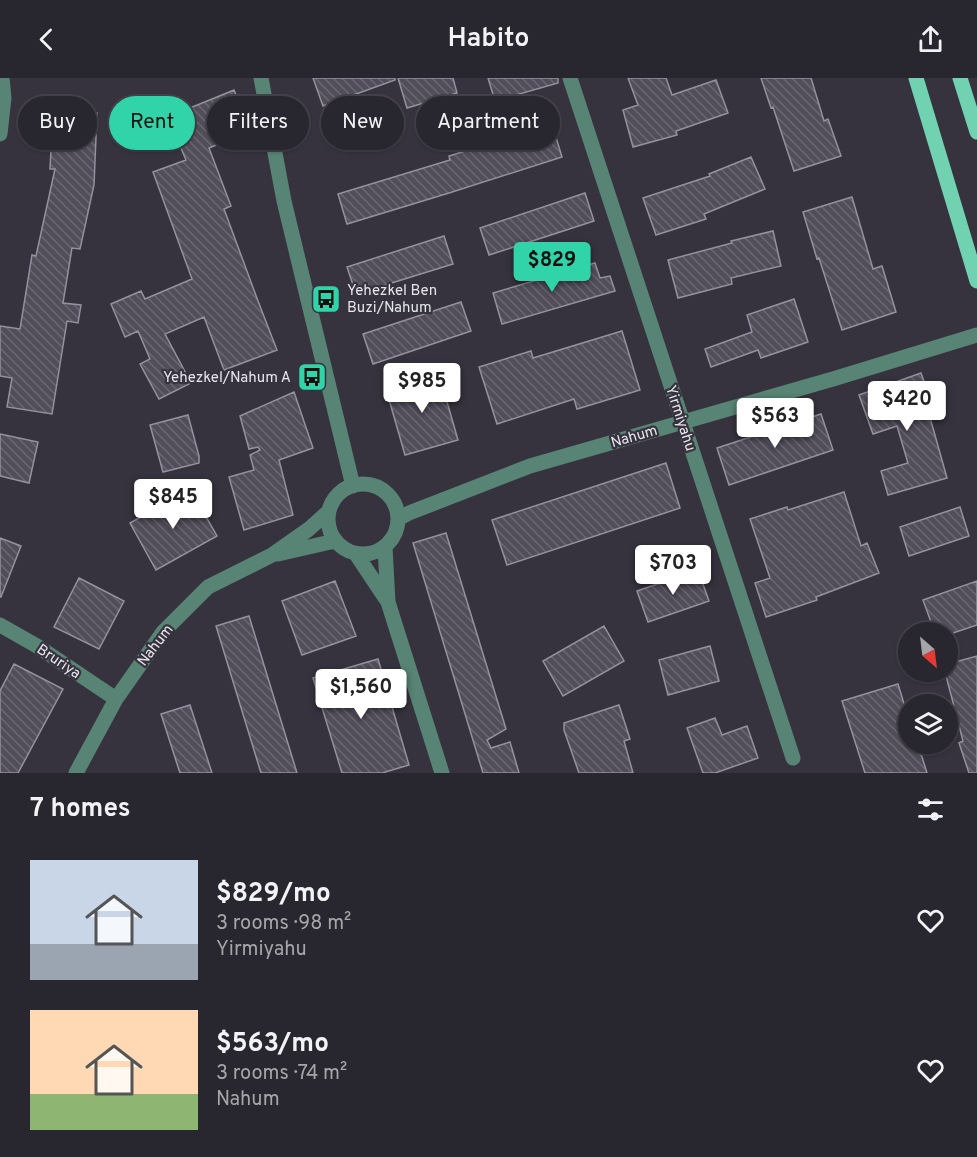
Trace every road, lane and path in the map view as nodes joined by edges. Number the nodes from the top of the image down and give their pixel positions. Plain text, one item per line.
1 (2, 78) edge
2 (261, 78) edge
3 (570, 78) edge
4 (916, 78) edge
5 (960, 78) edge
6 (977, 132) edge
7 (0, 134) edge
8 (977, 281) edge
9 (977, 335) edge
10 (683, 423) junction
11 (353, 486) junction
12 (329, 511) junction
13 (398, 519) junction
14 (335, 541) junction
15 (385, 547) junction
16 (356, 554) junction
17 (272, 555) junction
18 (388, 602) junction
19 (0, 626) edge
20 (116, 699) junction
21 (793, 758) dead end
22 (76, 773) edge
23 (442, 773) edge

1 - 7 street
2 - 11 street
3 - 10 street, Yirmiyahu
4 - 8 main road
5 - 6 main road
9 - 10 street, Nahum
10 - 13 street, Nahum
10 - 21 street, Yirmiyahu
11 - 12 street
11 - 13 street
12 - 14 street
12 - 17 street, Nahum
13 - 15 street
14 - 16 street
14 - 17 street, Nahum
15 - 16 street
15 - 18 street
16 - 18 street
17 - 20 street, Nahum
18 - 23 street
19 - 20 street, Bruriya
20 - 22 street, Nahum

